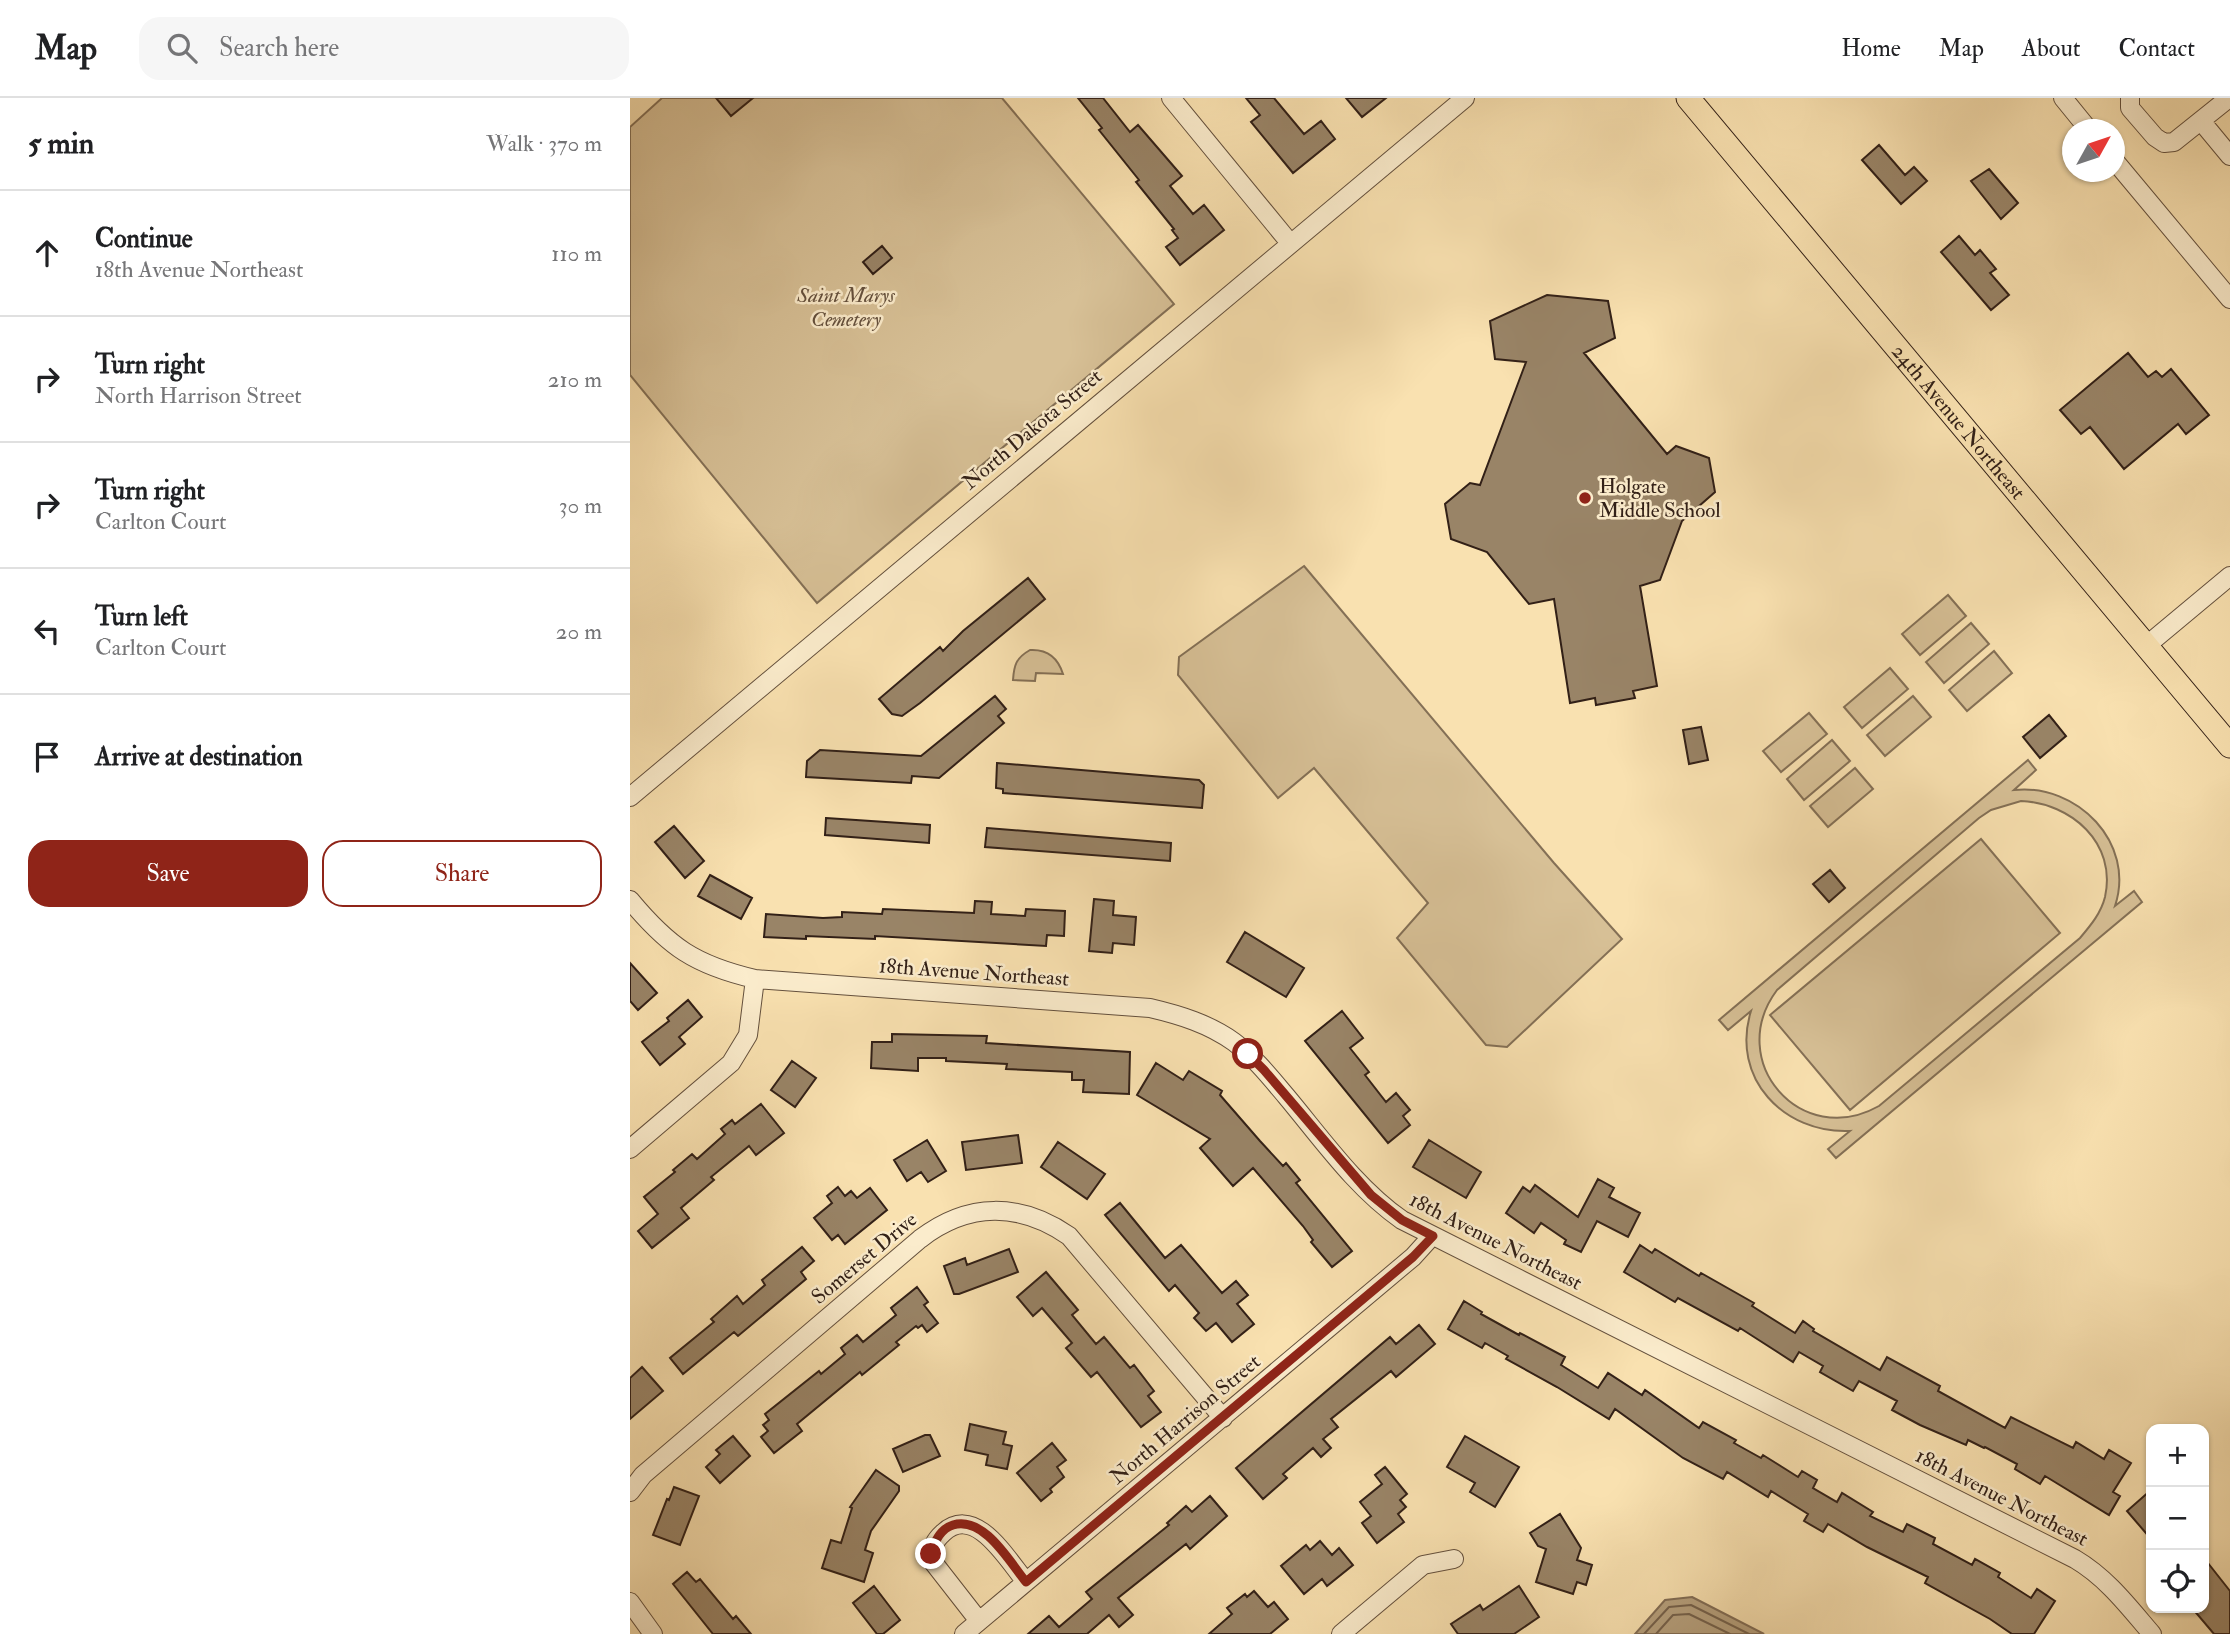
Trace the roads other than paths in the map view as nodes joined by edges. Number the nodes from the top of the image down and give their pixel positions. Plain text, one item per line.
1 (1171, 98) edge
2 (1465, 98) edge
3 (1688, 98) edge
4 (2063, 98) edge
5 (2130, 98) edge
6 (2229, 98) edge
7 (2080, 119) edge
8 (2201, 121) junction
9 (2230, 156) edge
10 (2125, 172) edge
11 (1290, 243) junction
12 (2230, 299) edge
13 (2230, 576) edge
14 (2146, 646) junction
15 (2230, 746) edge
16 (630, 797) edge
17 (630, 900) edge
18 (755, 979) junction
19 (630, 1149) edge
20 (1433, 1236) junction
21 (1223, 1418) junction
22 (630, 1492) edge
23 (1454, 1559) dead end
24 (1026, 1582) junction
25 (630, 1602) edge
26 (979, 1621) junction
27 (653, 1634) edge
28 (964, 1634) edge
29 (1341, 1634) edge
30 (2152, 1634) edge

1 - 11 street
2 - 11 street, North Dakota Street
3 - 14 main road, 24th Avenue Northeast
4 - 7 street
5 - 8 street
6 - 8 street
8 - 9 street
10 - 12 street
11 - 16 street, North Dakota Street
13 - 14 street
14 - 15 main road, 24th Avenue Northeast
17 - 18 street, 18th Avenue Northeast
18 - 19 street
18 - 20 street, 18th Avenue Northeast
20 - 21 street, North Harrison Street
20 - 30 street, 18th Avenue Northeast
21 - 22 street, Somerset Drive
21 - 24 street, North Harrison Street
23 - 29 street
24 - 26 street, North Harrison Street
24 - 26 street
25 - 27 street
26 - 28 street, North Harrison Street

